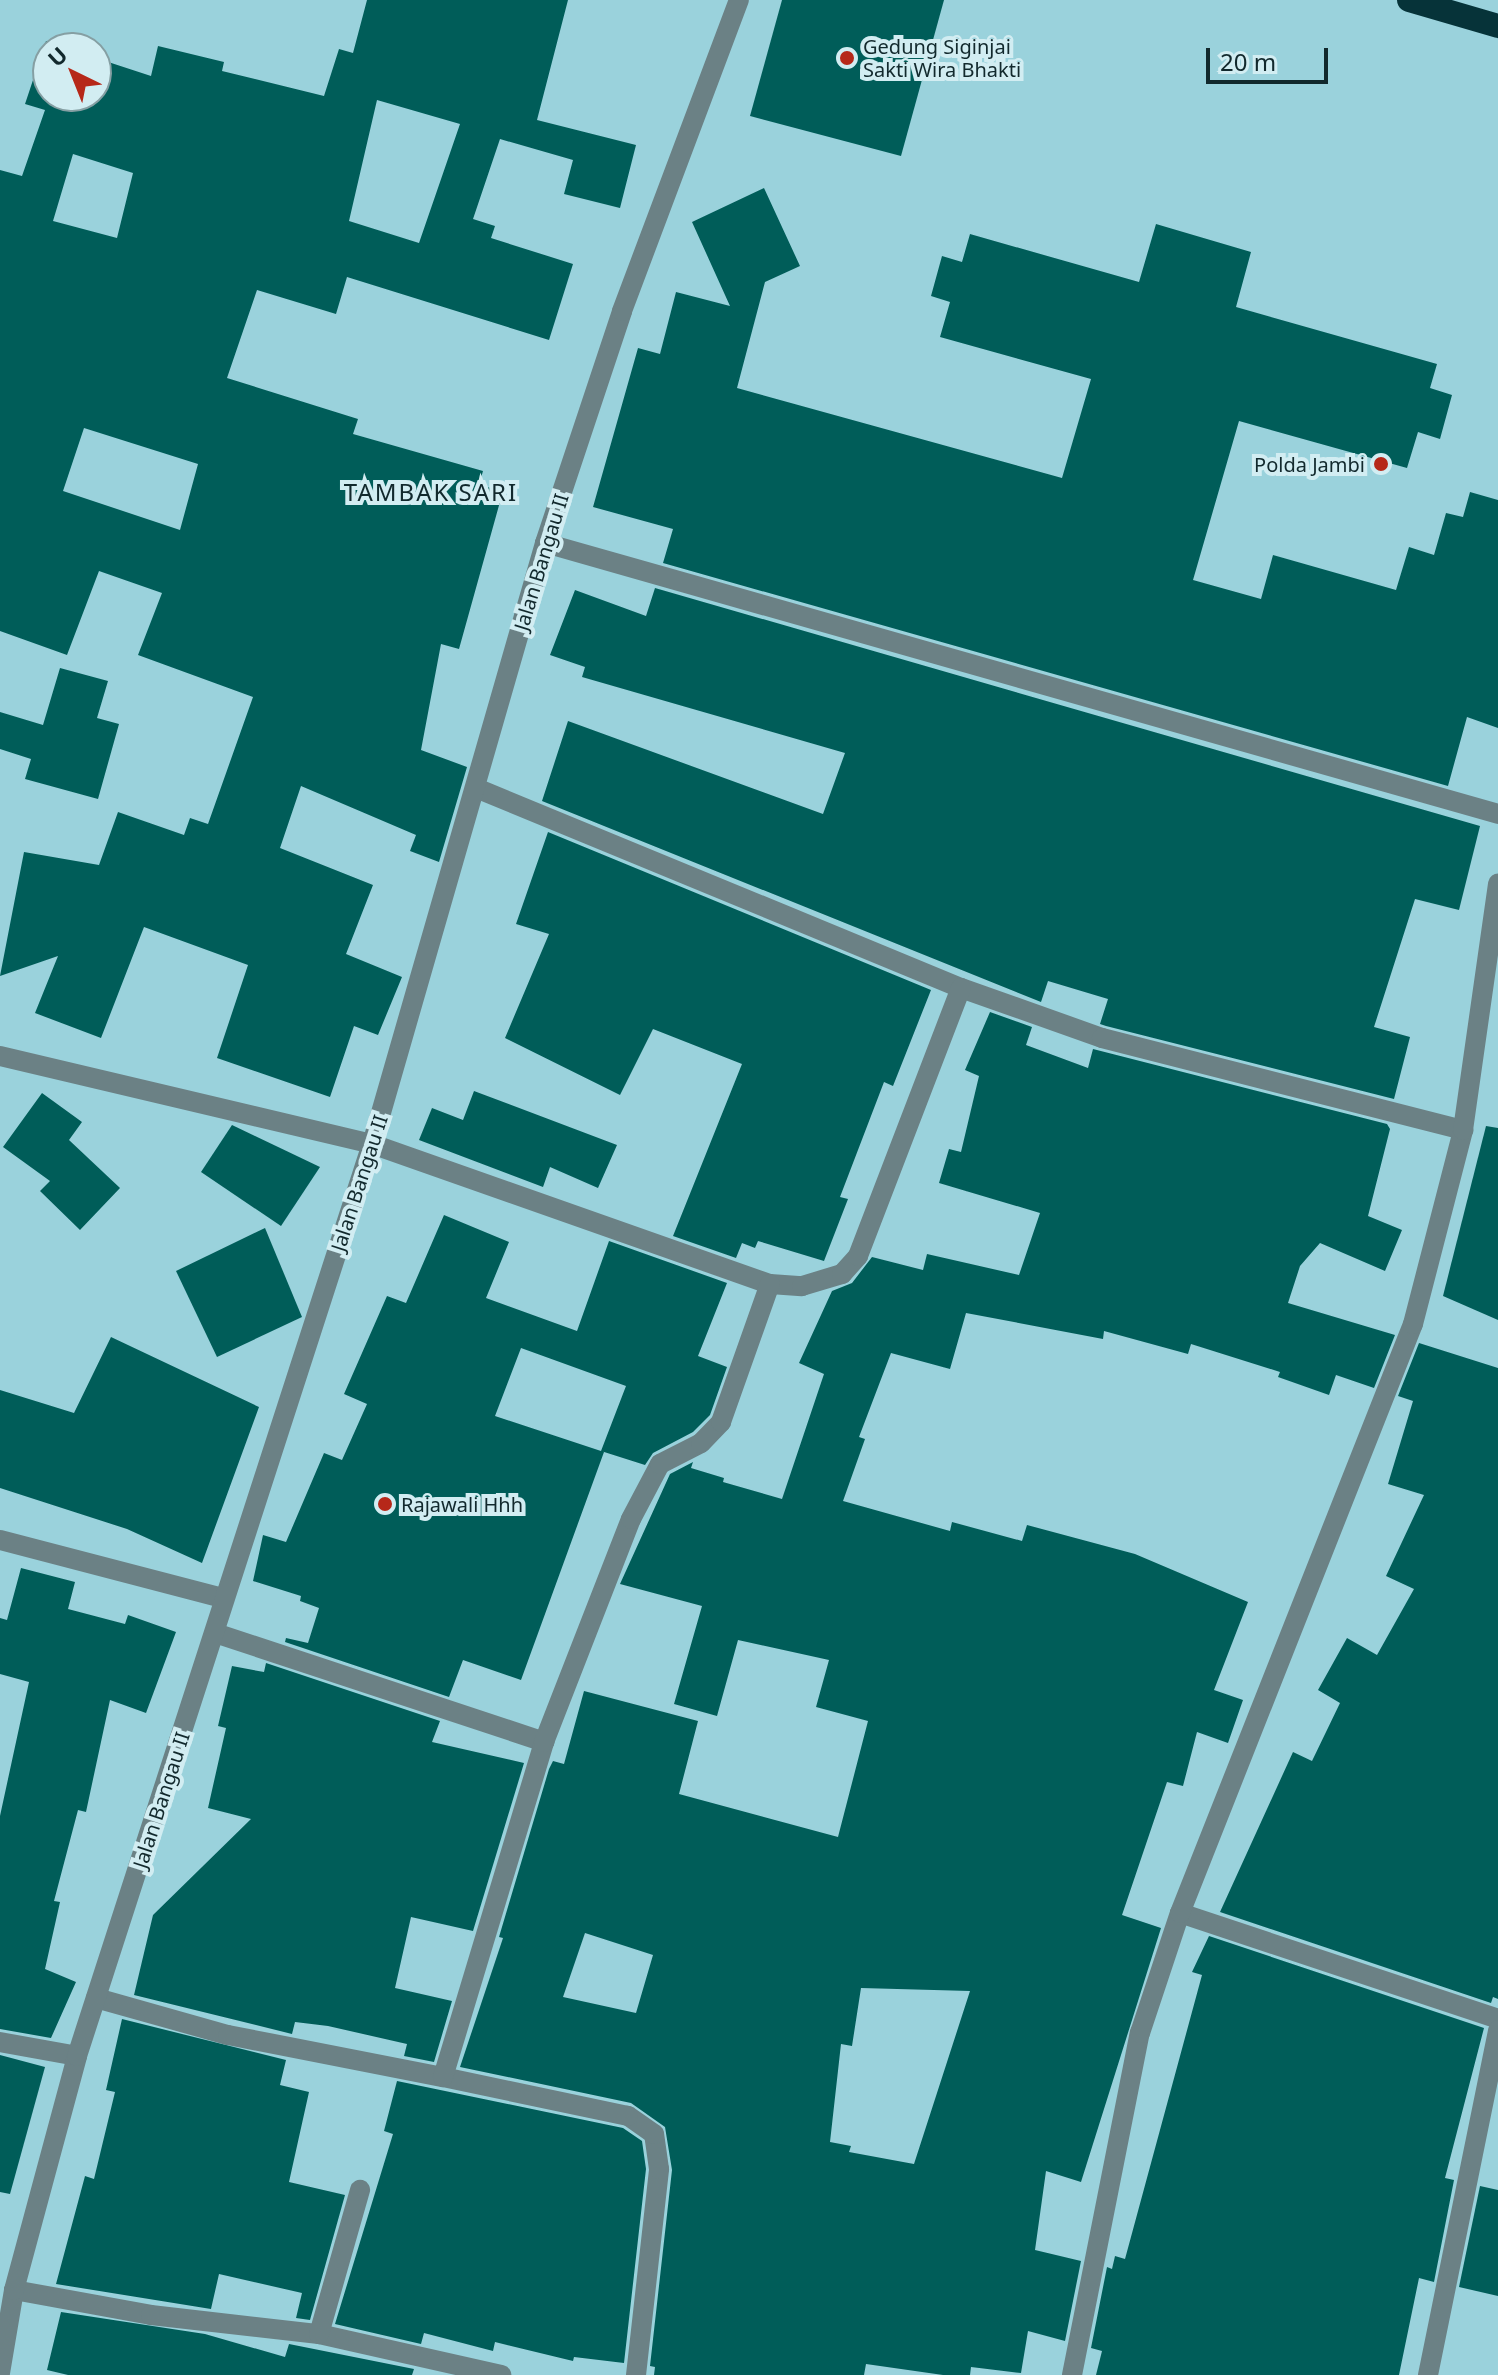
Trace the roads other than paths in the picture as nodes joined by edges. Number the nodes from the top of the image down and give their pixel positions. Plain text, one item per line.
1 (739, 0) edge
2 (1409, 0) edge
3 (1498, 26) edge
4 (545, 543) junction
5 (476, 788) junction
6 (1498, 814) edge
7 (1498, 883) edge
8 (961, 988) junction
9 (0, 1056) edge
10 (1463, 1130) junction
11 (372, 1144) junction
12 (770, 1284) junction
13 (0, 1540) edge
14 (223, 1598) junction
15 (215, 1633) junction
16 (544, 1742) junction
17 (1180, 1913) junction
18 (96, 1998) junction
19 (1498, 2019) edge
20 (1498, 2030) edge
21 (0, 2042) edge
22 (77, 2056) junction
23 (443, 2077) junction
24 (360, 2190) dead end
25 (14, 2290) junction
26 (319, 2334) junction
27 (0, 2373) edge
28 (501, 2375) edge
29 (636, 2375) edge
30 (1072, 2375) edge
31 (1428, 2375) edge

1 - 4 street, Jalan Bangau II
2 - 3 highway
4 - 5 street, Jalan Bangau II
4 - 6 street
5 - 8 street
5 - 11 street, Jalan Bangau II
7 - 10 street
8 - 10 street
8 - 12 street
9 - 11 street
10 - 17 street
11 - 12 street
11 - 14 street, Jalan Bangau II
12 - 16 street
13 - 14 street
14 - 15 street, Jalan Bangau II
15 - 16 street
15 - 18 street, Jalan Bangau II
16 - 23 street
17 - 19 street
17 - 30 street
18 - 22 street, Jalan Bangau II
18 - 23 street
20 - 31 street
21 - 22 street
22 - 25 street, Jalan Bangau II
23 - 29 street
24 - 26 street
25 - 26 street
25 - 27 street, Jalan Bangau II
26 - 28 street

